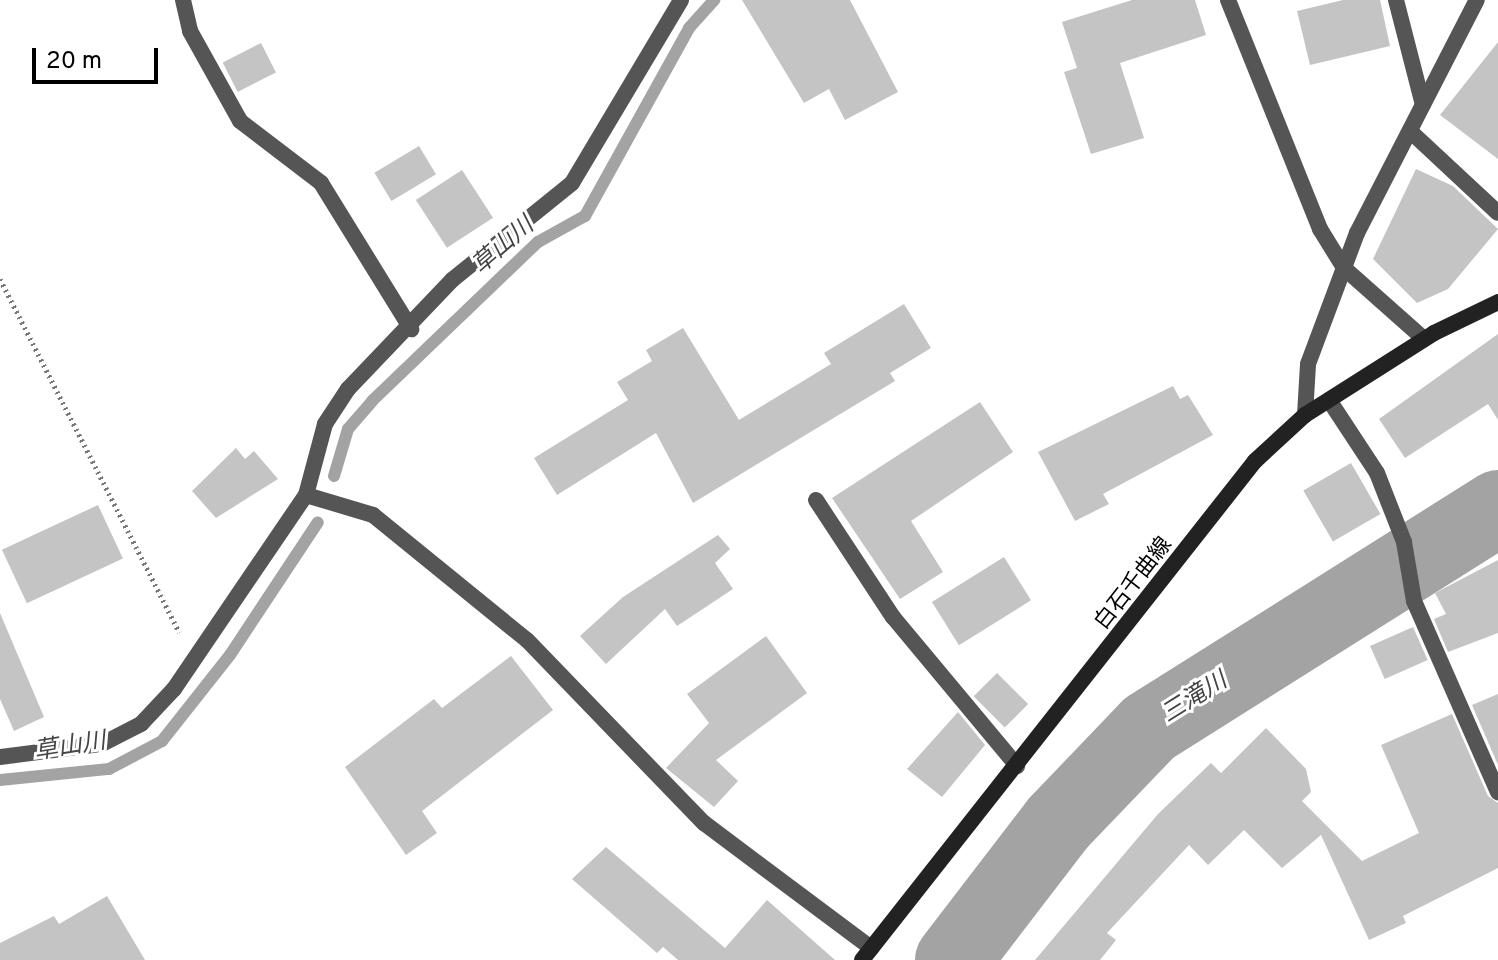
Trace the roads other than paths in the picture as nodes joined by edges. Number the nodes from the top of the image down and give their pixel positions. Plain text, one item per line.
1 (183, 0) edge
2 (681, 0) edge
3 (1228, 0) edge
4 (1396, 0) edge
5 (1477, 0) edge
6 (1423, 105) junction
7 (1410, 131) junction
8 (1498, 213) edge
9 (1344, 268) junction
10 (1498, 302) edge
11 (411, 329) junction
12 (1424, 339) junction
13 (1329, 400) junction
14 (1305, 415) junction
15 (306, 495) junction
16 (816, 500) dead end
17 (0, 757) edge
18 (1017, 766) junction
19 (1498, 792) edge
20 (867, 954) edge

1 - 11 street
2 - 11 street
3 - 9 street
4 - 6 street
5 - 6 street
6 - 7 street
7 - 8 street
7 - 9 street
9 - 12 street
9 - 14 street
10 - 12 main road, 白石千曲線
11 - 15 street
12 - 13 main road, 白石千曲線
13 - 14 main road, 白石千曲線
13 - 19 street
14 - 18 main road, 白石千曲線
15 - 17 street
15 - 20 street
16 - 18 street
18 - 20 main road, 白石千曲線

